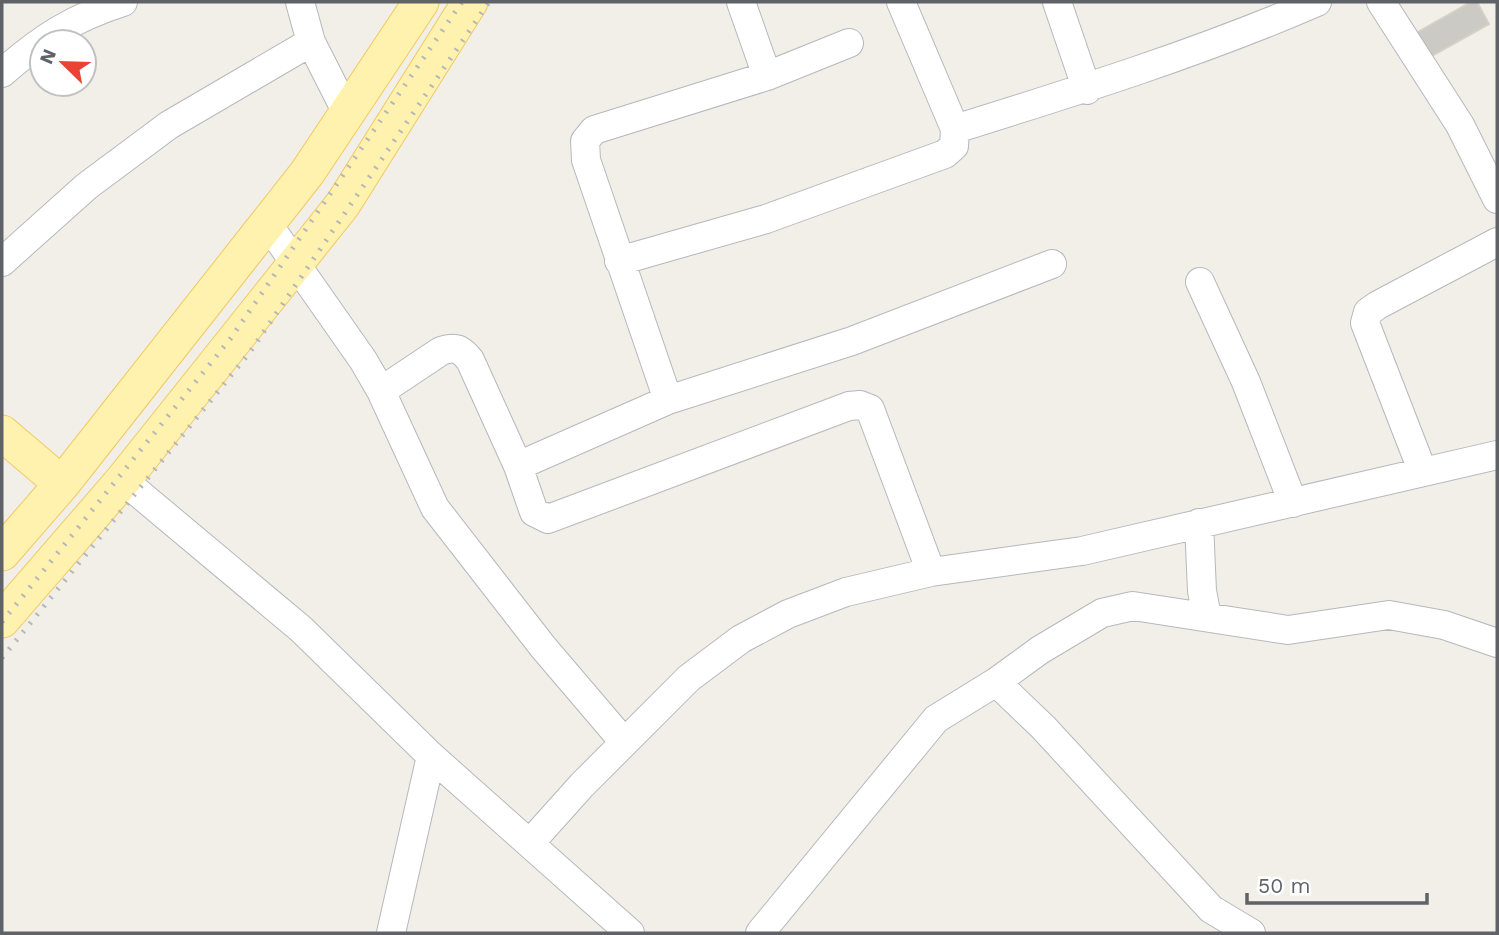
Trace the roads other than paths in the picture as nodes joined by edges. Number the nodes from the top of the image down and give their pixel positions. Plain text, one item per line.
1 (123, 2) edge
2 (300, 2) edge
3 (421, 2) edge
4 (470, 2) edge
5 (741, 2) edge
6 (901, 2) edge
7 (1057, 2) edge
8 (1317, 2) edge
9 (1381, 2) edge
10 (311, 42) junction
11 (849, 43) dead end
12 (2, 73) edge
13 (767, 76) junction
14 (1087, 90) junction
15 (347, 113) junction
16 (955, 129) junction
17 (1497, 200) edge
18 (267, 223) junction
19 (1497, 242) edge
20 (2, 261) edge
21 (619, 261) junction
22 (295, 263) junction
23 (1052, 264) dead end
24 (1200, 282) dead end
25 (381, 391) junction
26 (667, 400) junction
27 (2, 433) edge
28 (1497, 455) edge
29 (518, 466) junction
30 (1422, 470) junction
31 (123, 480) junction
32 (62, 484) junction
33 (1293, 503) junction
34 (1199, 523) junction
35 (6, 540) edge
36 (931, 572) junction
37 (1207, 617) junction
38 (2, 620) edge
39 (1497, 643) edge
40 (996, 682) junction
41 (624, 742) junction
42 (431, 757) junction
43 (530, 843) junction
44 (391, 933) edge
45 (627, 933) edge
46 (760, 933) edge
47 (1251, 933) edge

1 - 12 street
2 - 10 street
3 - 15 main road
4 - 22 main road
5 - 13 street
6 - 16 street
7 - 14 street
8 - 14 street
9 - 17 street
10 - 15 street
10 - 20 street
11 - 13 street
13 - 21 street
14 - 16 street
15 - 18 main road
16 - 21 street
18 - 22 street
18 - 32 main road
19 - 30 street
21 - 26 street
22 - 25 street
22 - 31 main road
23 - 26 street
24 - 33 street
25 - 29 street
25 - 41 street
26 - 29 street
27 - 32 main road
28 - 30 street
29 - 36 street
30 - 33 street
31 - 38 main road
31 - 42 street
32 - 35 main road
33 - 34 street
34 - 36 street
34 - 37 street
36 - 41 street
37 - 39 street
37 - 40 street
40 - 46 street
40 - 47 street
41 - 43 street
42 - 43 street
42 - 44 street
43 - 45 street

